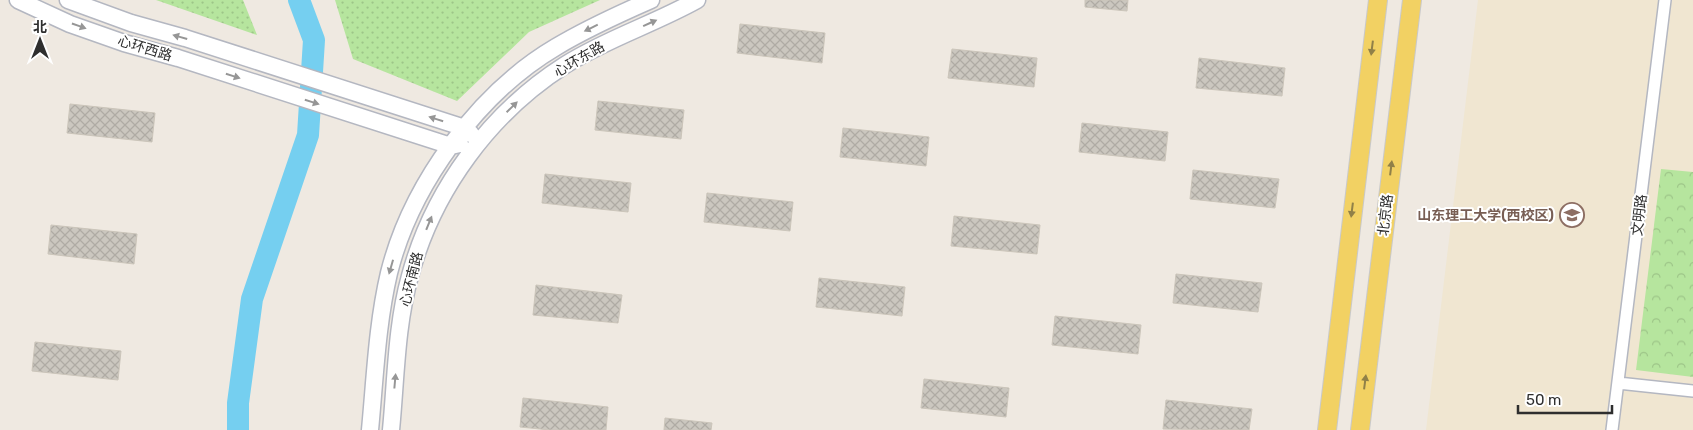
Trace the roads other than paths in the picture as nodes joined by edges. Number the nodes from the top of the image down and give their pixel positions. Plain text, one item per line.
1 (18, 0) edge
2 (68, 0) edge
3 (651, 0) edge
4 (697, 0) edge
5 (1378, 0) edge
6 (1412, 0) edge
7 (1665, 0) edge
8 (465, 128) junction
9 (477, 142) junction
10 (451, 146) junction
11 (1618, 383) junction
12 (1693, 391) edge
13 (370, 430) edge
14 (391, 430) edge
15 (1327, 430) edge
16 (1360, 430) edge
17 (1612, 430) edge

1 -> 10 main road, 心环西路
8 -> 2 main road, 心环西路
3 -> 8 main road, 心环东路
9 -> 4 main road, 心环东路
5 -> 15 main road
16 -> 6 main road, 北京路
7 - 11 street, 文明路
8 - 9 main road
8 - 10 main road, 心环东路
9 - 10 main road
14 -> 9 main road, 心环南路
10 -> 13 main road, 心环南路
11 - 12 street
11 - 17 street, 文明路

